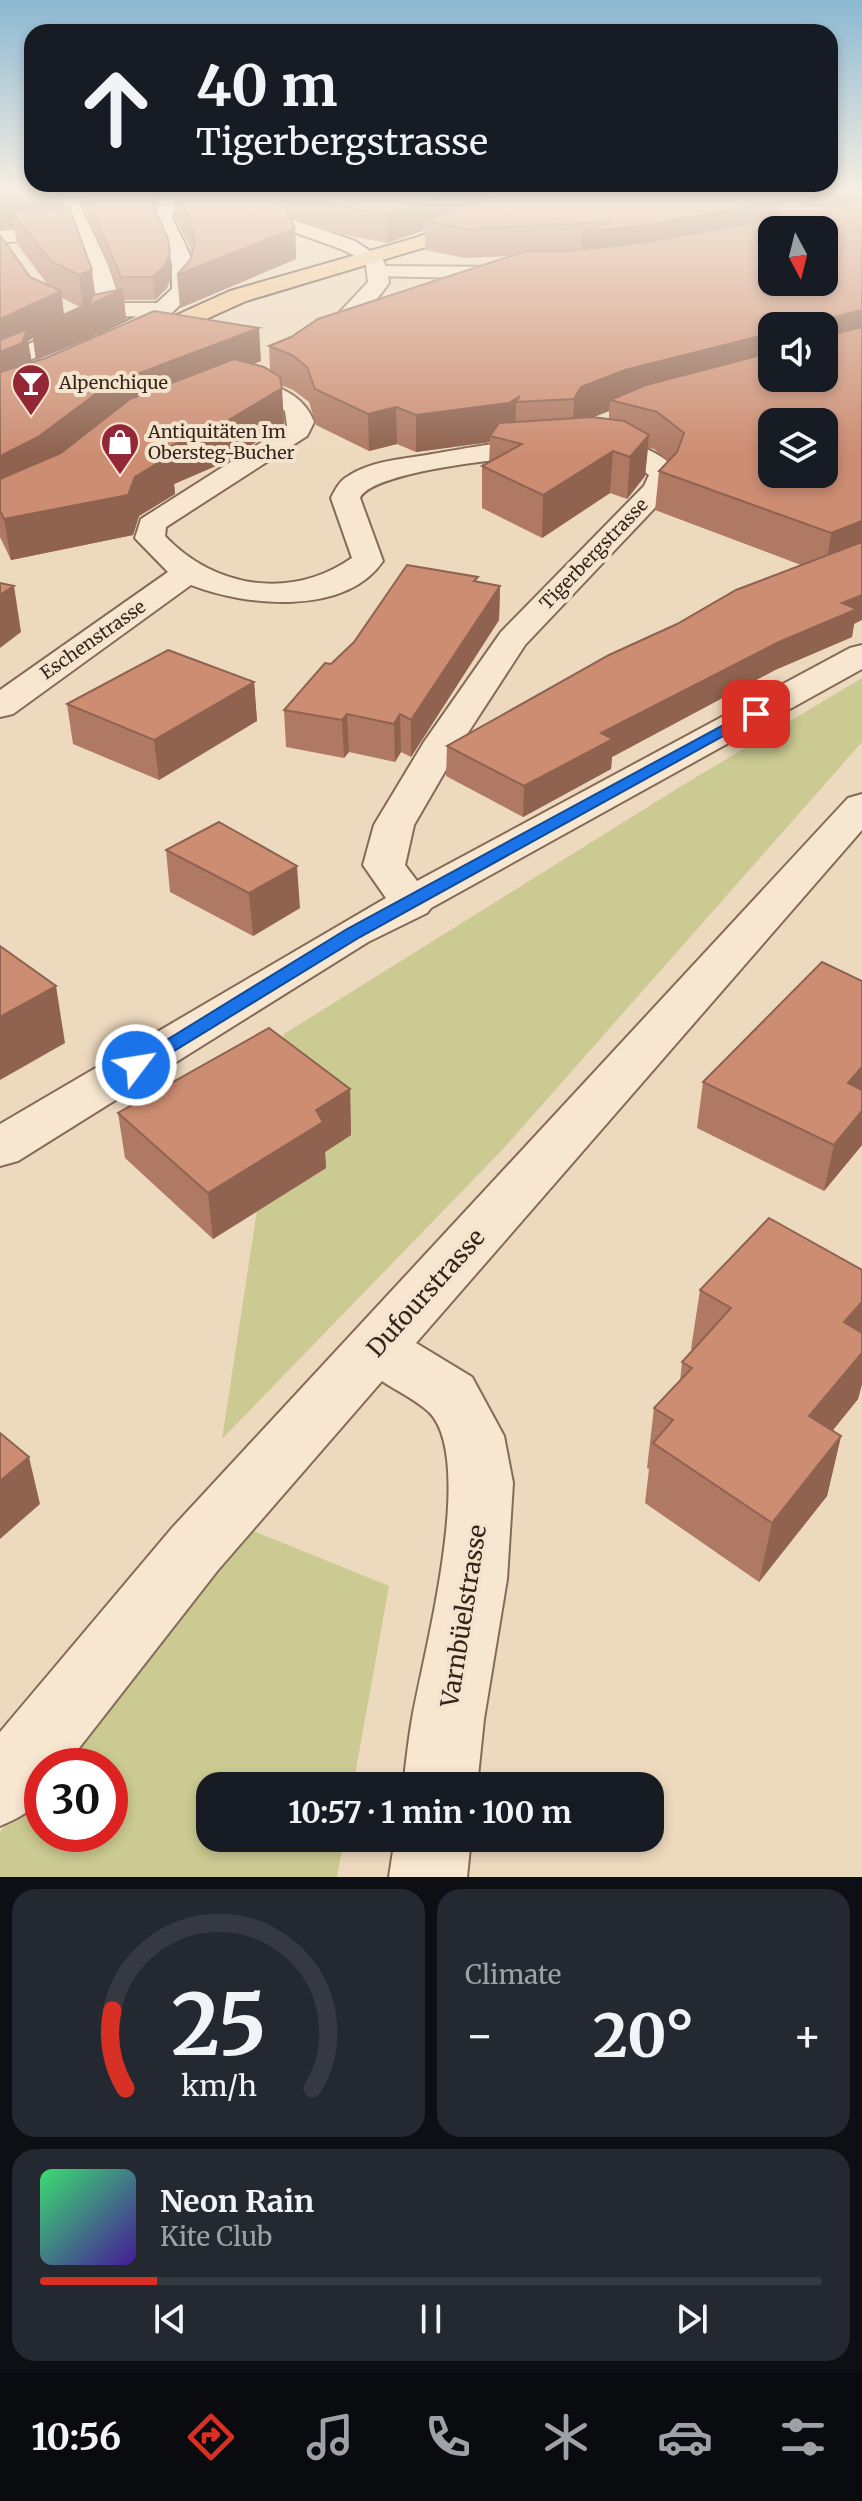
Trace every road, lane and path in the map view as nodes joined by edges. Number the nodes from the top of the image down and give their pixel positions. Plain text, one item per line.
1 (102, 279) edge
2 (184, 279) edge
3 (317, 279) edge
4 (378, 279) edge
5 (57, 308) edge
6 (112, 309) junction
7 (163, 310) junction
8 (82, 320) junction
9 (295, 356) edge
10 (99, 360) edge
11 (0, 367) edge
12 (269, 371) edge
13 (40, 375) edge
14 (186, 574) junction
15 (862, 655) edge
16 (0, 706) edge
17 (862, 806) edge
18 (412, 904) junction
19 (0, 1148) edge
20 (377, 1348) junction
21 (442, 1772) edge
22 (0, 1789) edge
23 (431, 1852) edge
24 (428, 1877) edge

1 - 6 street
2 - 7 street
3 - 10 main road
4 - 9 street
5 - 8 street
6 - 7 street
6 - 8 street
7 - 13 street
8 - 11 street
12 - 14 street, Tigerbergstrasse
14 - 16 street, Eschenstrasse
14 - 18 street, Tigerbergstrasse
15 - 18 street
17 - 20 street, Dufourstrasse
18 - 19 street
20 - 21 street, Varnbüelstrasse
20 - 22 street, Dufourstrasse
23 - 24 street

